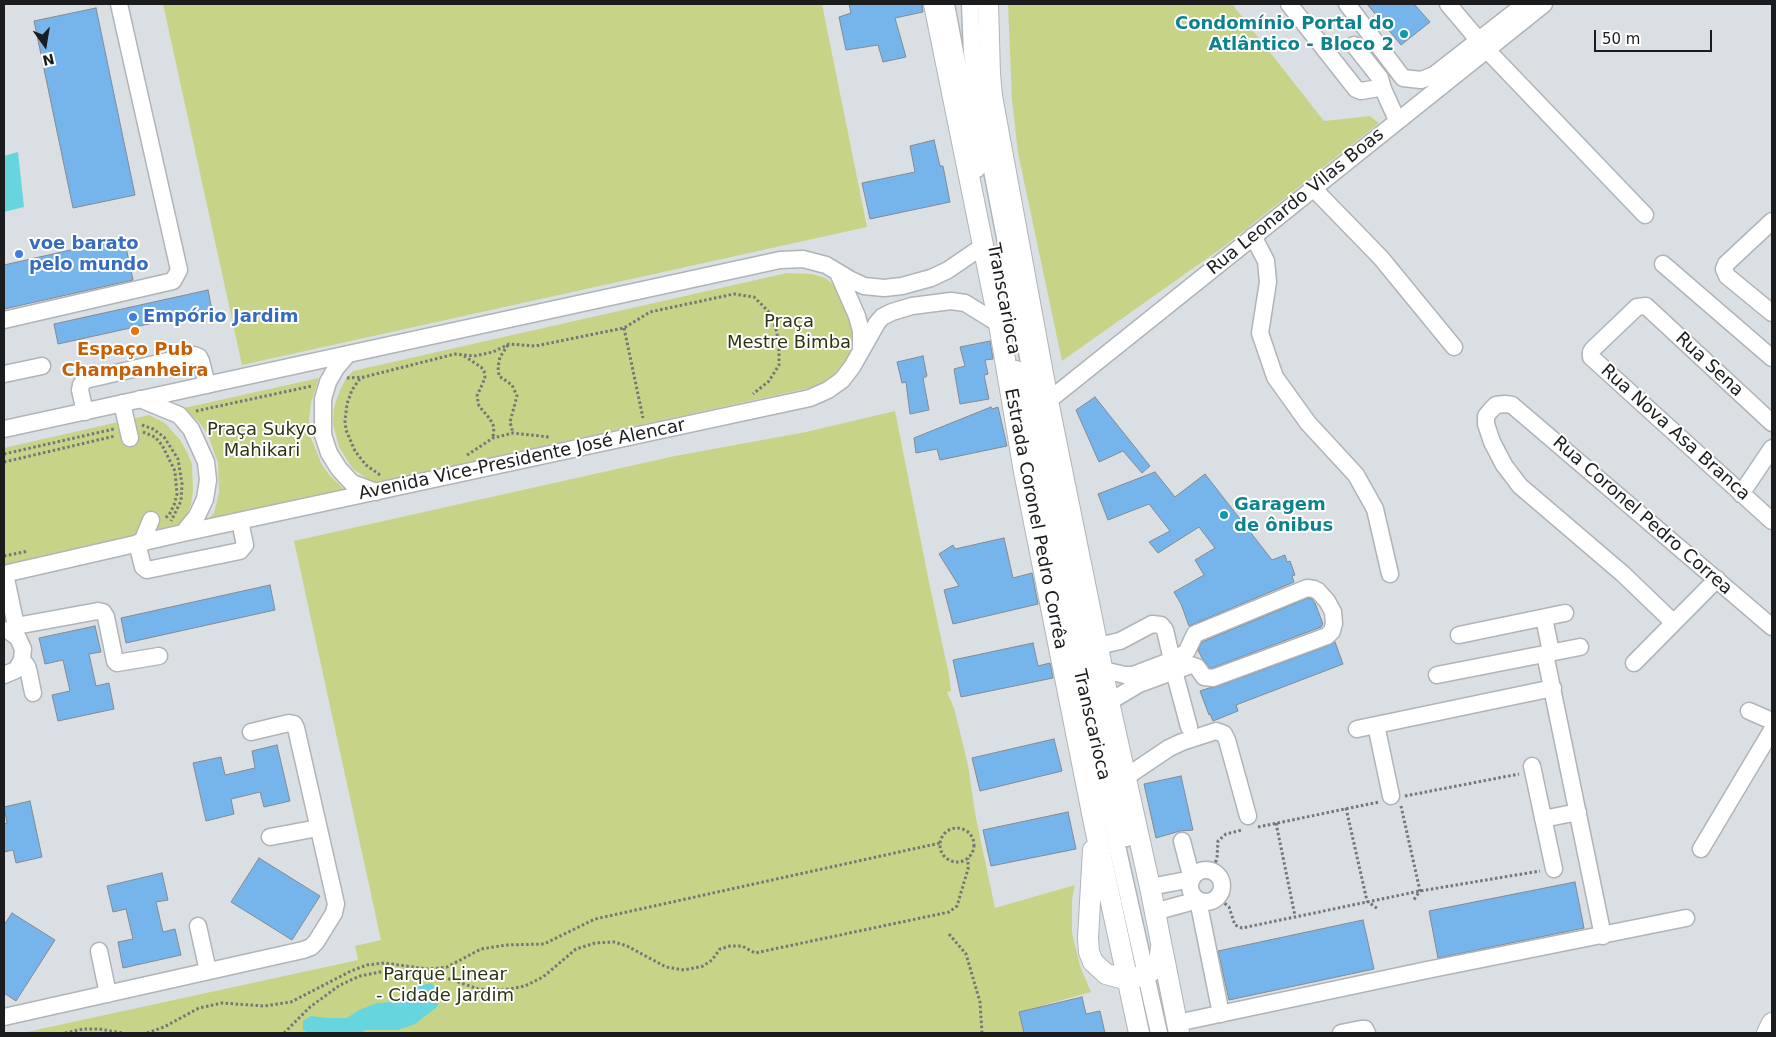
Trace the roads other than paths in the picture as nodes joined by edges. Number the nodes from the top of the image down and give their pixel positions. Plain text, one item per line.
1 (119, 4) edge
2 (934, 4) edge
3 (946, 4) edge
4 (970, 4) edge
5 (988, 4) edge
6 (1288, 4) edge
7 (1347, 4) edge
8 (1448, 4) edge
9 (1525, 4) edge
10 (1544, 4) edge
11 (1482, 44) junction
12 (1354, 45) dead end
13 (1383, 89) junction
14 (1397, 120) junction
15 (1313, 188) junction
16 (1645, 214) dead end
17 (1770, 225) edge
18 (1253, 236) junction
19 (983, 246) junction
20 (1663, 264) dead end
21 (837, 272) junction
22 (1646, 306) joint
23 (1772, 313) edge
24 (4, 320) edge
25 (999, 324) junction
26 (1454, 347) dead end
27 (860, 353) junction
28 (348, 354) junction
29 (1772, 358) edge
30 (42, 366) dead end
31 (4, 374) edge
32 (207, 385) junction
33 (140, 399) junction
34 (1048, 401) junction
35 (122, 403) junction
36 (85, 412) junction
37 (1772, 423) edge
38 (4, 429) edge
39 (131, 430) road end
40 (1772, 448) edge
41 (376, 492) junction
42 (1741, 494) junction
43 (240, 521) junction
44 (1772, 521) edge
45 (145, 532) junction
46 (183, 533) junction
47 (4, 570) edge
48 (1390, 574) dead end
49 (1717, 579) junction
50 (1565, 613) dead end
51 (1544, 618) junction
52 (1673, 622) junction
53 (1772, 626) edge
54 (10, 629) edge
55 (1460, 635) dead end
56 (1098, 646) junction
57 (1580, 647) dead end
58 (1548, 653) junction
59 (159, 656) dead end
60 (22, 660) junction
61 (1634, 662) dead end
62 (1176, 664) junction
63 (1102, 670) junction
64 (4, 675) edge
65 (1437, 676) dead end
66 (1552, 688) junction
67 (33, 692) dead end
68 (1109, 702) junction
69 (1749, 711) dead end
70 (1772, 721) edge
71 (1376, 725) junction
72 (1189, 727) dead end
73 (1357, 729) dead end
74 (1772, 730) edge
75 (251, 732) dead end
76 (1533, 769) road end
77 (1126, 777) junction
78 (1386, 798) road end
79 (1578, 812) junction
80 (1248, 816) dead end
81 (1543, 819) junction
82 (318, 828) junction
83 (1095, 828) junction
84 (270, 837) dead end
85 (1182, 841) dead end
86 (1701, 850) dead end
87 (1554, 869) road end
88 (1192, 879) junction
89 (1150, 887) junction
90 (1198, 900) junction
91 (1154, 912) junction
92 (1686, 918) dead end
93 (198, 926) dead end
94 (1603, 936) junction
95 (1161, 944) junction
96 (99, 952) dead end
97 (208, 971) junction
98 (1144, 974) junction
99 (108, 994) junction
100 (1221, 1014) junction
101 (4, 1017) edge
102 (1772, 1023) edge
103 (1175, 1030) edge
104 (1139, 1033) edge
105 (1159, 1033) edge
106 (1341, 1033) edge
107 (1367, 1033) edge
108 (1767, 1033) edge

1 - 24 street
2 - 19 main road, Estrada Coronel Pedro Corrêa
3 - 98 street, Transcarioca
4 - 98 street, Transcarioca
5 - 34 main road, Estrada Coronel Pedro Corrêa
6 - 13 street
7 - 11 street
8 - 11 street
9 - 11 street
10 - 11 street, Rua Leonardo Vilas Boas
11 - 14 street, Rua Leonardo Vilas Boas
11 - 16 street
12 - 13 street
13 - 14 street
14 - 15 street, Rua Leonardo Vilas Boas
15 - 18 street, Rua Leonardo Vilas Boas
15 - 26 street
17 - 23 street
18 - 34 street, Rua Leonardo Vilas Boas
18 - 48 street
19 - 21 street
19 - 25 main road, Estrada Coronel Pedro Corrêa
20 - 29 street
21 - 27 street
21 - 28 street
22 - 37 street, Rua Sena
22 - 42 street, Rua Nova Asa Branca
25 - 27 street, Avenida Vice-Presidente José Alencar
25 - 83 main road, Estrada Coronel Pedro Corrêa
27 - 41 street, Avenida Vice-Presidente José Alencar
28 - 32 street
28 - 41 street
30 - 31 street
32 - 33 street
32 - 36 street
33 - 35 street
33 - 46 street
34 - 56 main road, Estrada Coronel Pedro Corrêa
35 - 36 street
35 - 39 street
36 - 38 street
40 - 42 street
41 - 43 street, Avenida Vice-Presidente José Alencar
42 - 44 street, Rua Nova Asa Branca
43 - 45 street
43 - 46 street, Avenida Vice-Presidente José Alencar
45 - 46 street, Avenida Vice-Presidente José Alencar
45 - 47 street, Avenida Vice-Presidente José Alencar
47 - 54 street
49 - 52 street
49 - 52 street, Rua Coronel Pedro Correa
49 - 53 street, Rua Coronel Pedro Correa
50 - 51 street
51 - 55 street
51 - 58 street
52 - 61 street
54 - 59 street
54 - 60 street
56 - 62 street
56 - 63 main road, Estrada Coronel Pedro Corrêa
57 - 58 street
58 - 65 street
58 - 66 street
60 - 64 street
60 - 67 street
62 - 62 street
62 - 63 street
62 - 68 street
62 - 72 street
63 - 68 main road, Estrada Coronel Pedro Corrêa
66 - 71 street
66 - 79 street
68 - 77 main road, Estrada Coronel Pedro Corrêa
69 - 70 street
71 - 73 street
71 - 78 street
74 - 86 street
75 - 82 street
76 - 81 street
77 - 80 street
77 - 89 main road, Estrada Coronel Pedro Corrêa
79 - 81 street
79 - 94 street
81 - 87 street
82 - 84 street
82 - 97 street
83 - 98 main road, Estrada Coronel Pedro Corrêa
83 - 98 main road
85 - 88 street
88 - 89 street
88 - 90 street
88 - 90 street
89 - 91 main road, Estrada Coronel Pedro Corrêa
90 - 91 street
90 - 100 street
91 - 95 main road, Estrada Coronel Pedro Corrêa
92 - 94 street
93 - 97 street
94 - 100 street
95 - 98 main road
95 - 103 main road, Estrada Coronel Pedro Corrêa
96 - 99 street
97 - 99 street
98 - 103 street, Transcarioca
98 - 104 main road, Estrada Coronel Pedro Corrêa
98 - 105 street, Transcarioca
99 - 101 street
100 - 103 street
102 - 108 main road
106 - 107 street

